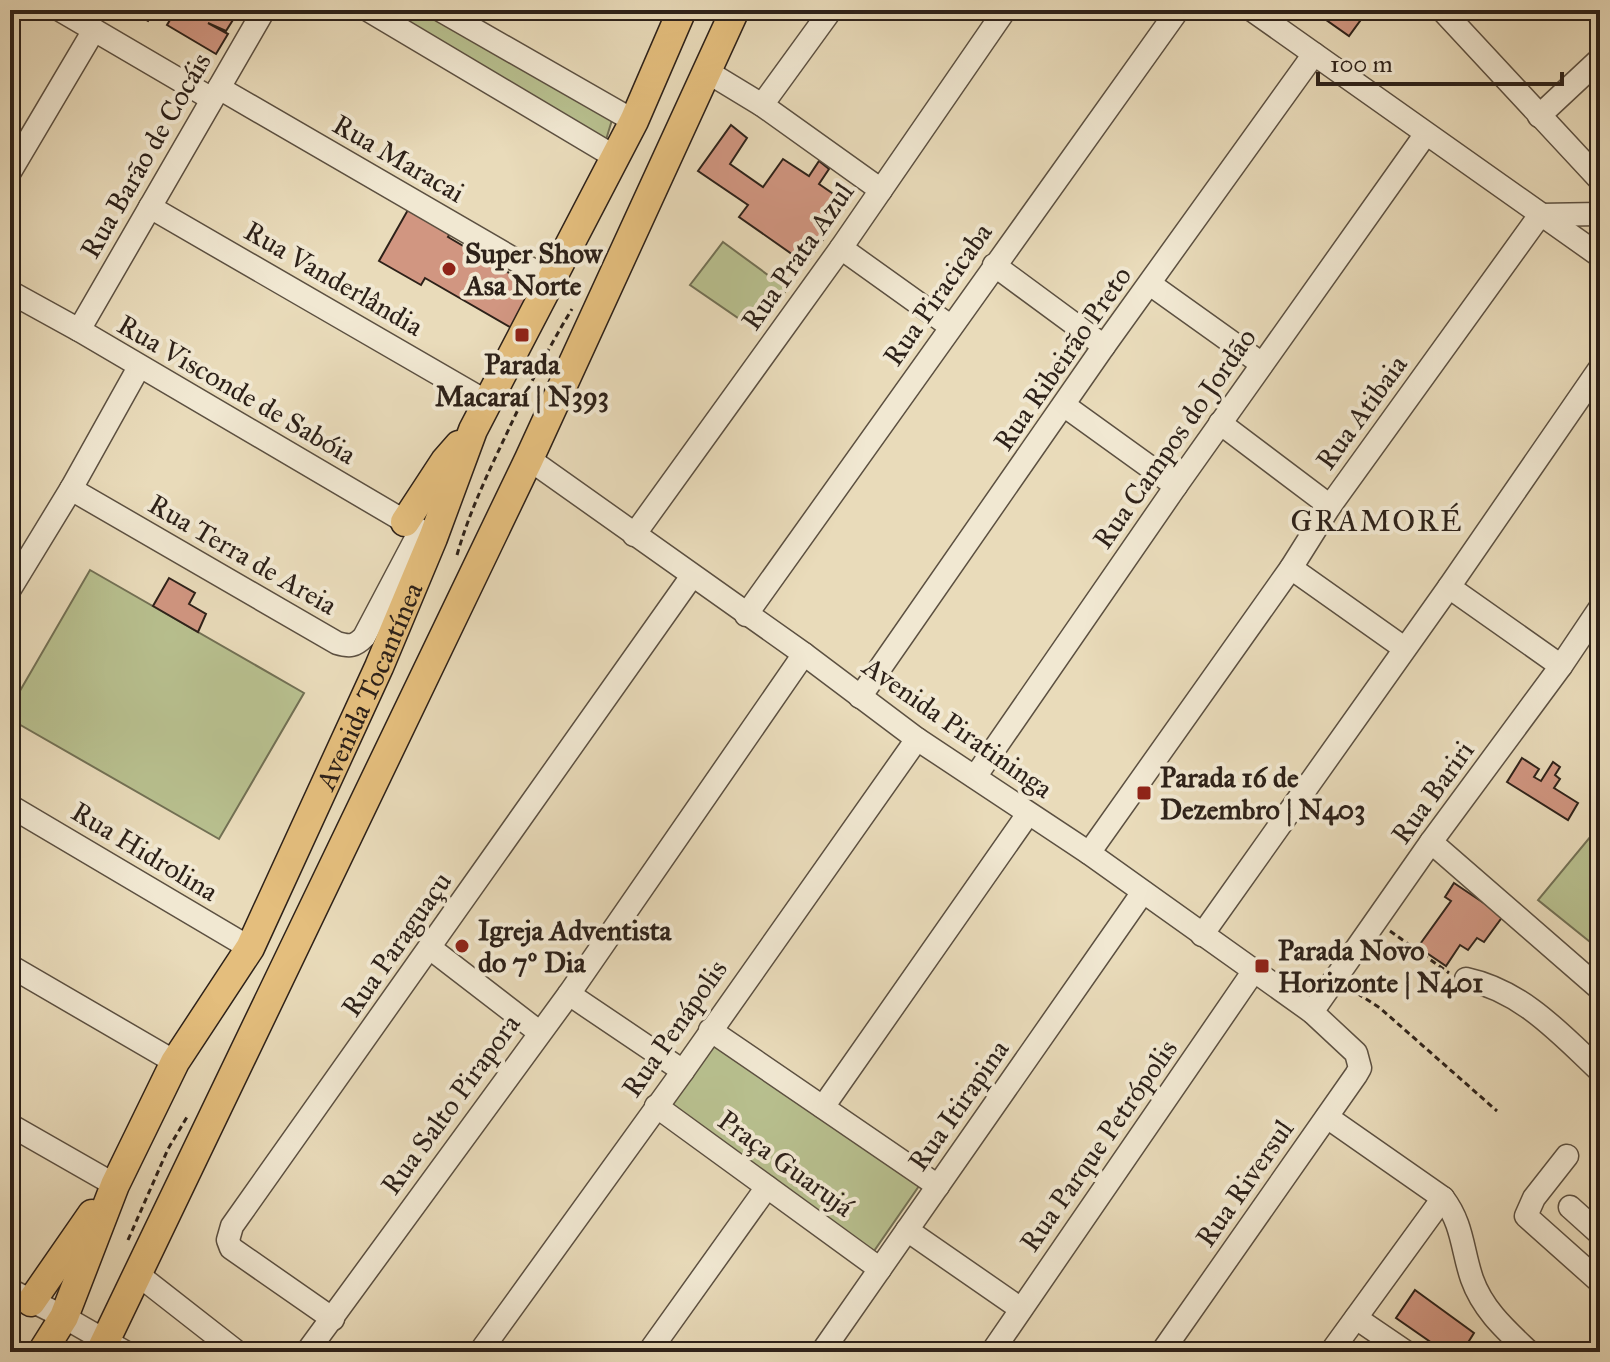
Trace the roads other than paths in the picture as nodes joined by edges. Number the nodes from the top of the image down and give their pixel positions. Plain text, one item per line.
1 (60, 10) edge
2 (264, 10) edge
3 (368, 10) edge
4 (440, 10) edge
5 (682, 10) edge
6 (735, 10) edge
7 (831, 10) edge
8 (1005, 10) edge
9 (1178, 10) edge
10 (1252, 10) edge
11 (1447, 12) edge
12 (94, 30) junction
13 (1314, 54) junction
14 (1600, 59) edge
15 (706, 71) junction
16 (215, 94) junction
17 (762, 105) junction
18 (1539, 116) junction
19 (634, 121) junction
20 (1425, 135) junction
21 (615, 157) junction
22 (10, 172) edge
23 (1600, 180) edge
24 (881, 190) junction
25 (150, 207) junction
26 (1600, 214) edge
27 (1540, 215) junction
28 (841, 248) junction
29 (1600, 256) edge
30 (994, 265) junction
31 (550, 280) junction
32 (1150, 284) junction
33 (12, 299) edge
34 (950, 326) junction
35 (79, 330) junction
36 (1104, 346) junction
37 (1262, 364) junction
38 (139, 367) junction
39 (1600, 368) edge
40 (487, 402) junction
41 (1065, 406) junction
42 (1220, 423) junction
43 (529, 459) junction
44 (1176, 486) junction
45 (71, 489) junction
46 (1330, 506) junction
47 (419, 530) junction
48 (634, 535) junction
49 (1291, 568) junction
50 (692, 576) junction
51 (1449, 587) junction
52 (10, 589) edge
53 (1599, 611) edge
54 (746, 615) junction
55 (1404, 648) junction
56 (804, 654) junction
57 (1561, 666) junction
58 (860, 697) junction
59 (917, 739) junction
60 (975, 777) junction
61 (10, 806) edge
62 (1028, 814) junction
63 (1431, 842) junction
64 (1089, 853) junction
65 (1143, 892) junction
66 (1202, 935) junction
67 (250, 948) junction
68 (430, 948) junction
69 (10, 966) edge
70 (1253, 972) junction
71 (1466, 979) road end
72 (1600, 989) edge
73 (569, 994) junction
74 (1312, 1012) junction
75 (710, 1030) junction
76 (539, 1032) junction
77 (1351, 1046) joint
78 (175, 1062) junction
79 (683, 1071) junction
80 (1600, 1071) edge
81 (656, 1106) junction
82 (823, 1107) junction
83 (1327, 1117) junction
84 (10, 1125) edge
85 (1567, 1156) dead end
86 (115, 1185) junction
87 (938, 1186) junction
88 (767, 1187) junction
89 (1443, 1198) junction
90 (1570, 1207) dead end
91 (907, 1230) junction
92 (1600, 1234) edge
93 (880, 1269) junction
94 (136, 1273) junction
95 (1600, 1282) edge
96 (21, 1296) edge
97 (1021, 1309) junction
98 (64, 1317) junction
99 (1356, 1318) junction
100 (333, 1319) junction
101 (209, 1344) edge
102 (110, 1348) edge
103 (996, 1350) edge
104 (42, 1352) edge
105 (237, 1352) edge
106 (307, 1352) edge
107 (480, 1352) edge
108 (649, 1352) edge
109 (822, 1352) edge
110 (1162, 1352) edge
111 (1331, 1352) edge
112 (1406, 1352) edge
113 (1529, 1352) edge

1 - 12 street, Rua Maracai
2 - 16 street, Rua Barão de Cocáis
3 - 21 street
4 - 19 street
5 - 19 main road, Avenida Tocantínea
6 - 15 main road, Avenida Tocantínea
7 - 17 street
8 - 24 street, Rua Prata Azul
9 - 30 street, Rua Piracicaba
10 - 13 street
11 - 18 street
12 - 16 street, Rua Maracai
12 - 22 street
13 - 20 street
13 - 32 street, Rua Ribeirão Preto
14 - 18 street
15 - 17 street
15 - 43 main road, Avenida Tocantínea
16 - 25 street, Rua Barão de Cocáis
16 - 31 street, Rua Maracai
17 - 24 street
18 - 23 street
19 - 21 main road, Avenida Tocantínea
20 - 27 street
20 - 37 street, Rua Campos do Jordão
21 - 31 main road, Avenida Tocantínea
24 - 28 street, Rua Prata Azul
25 - 35 street, Rua Barão de Cocáis
25 - 40 street, Rua Vanderlândia
26 - 27 street
27 - 29 street
27 - 46 street, Rua Atibaia
28 - 34 street
28 - 48 street, Rua Prata Azul
30 - 34 street, Rua Piracicaba
30 - 36 street
31 - 40 main road, Avenida Tocantínea
32 - 36 street, Rua Ribeirão Preto
32 - 37 street
33 - 35 street, Rua Visconde de Sabóia
34 - 54 street, Rua Piracicaba
35 - 38 street, Rua Visconde de Sabóia
36 - 41 street, Rua Ribeirão Preto
37 - 42 street, Rua Campos do Jordão
38 - 45 street
38 - 47 street, Rua Visconde de Sabóia
39 - 51 street
40 - 47 main road, Avenida Tocantínea
41 - 44 street
41 - 58 street, Rua Ribeirão Preto
42 - 44 street, Rua Campos do Jordão
42 - 46 street
43 - 48 street, Avenida Piratininga
43 - 94 main road, Avenida Tocantínea
44 - 60 street, Rua Campos do Jordão
45 - 47 street, Rua Terra de Areia
45 - 52 street
46 - 49 street, Rua Atibaia
47 - 67 main road, Avenida Tocantínea
48 - 50 street, Avenida Piratininga
49 - 55 street
49 - 64 street, Rua Atibaia
50 - 54 street, Avenida Piratininga
50 - 68 street, Rua Paraguaçu
51 - 55 street
51 - 57 street
53 - 57 street, Rua Bariri
54 - 56 street, Avenida Piratininga
55 - 66 street
56 - 58 street, Avenida Piratininga
56 - 73 street, Rua Salto Pirapora
57 - 63 street, Rua Bariri
58 - 59 street, Avenida Piratininga
59 - 60 street, Avenida Piratininga
59 - 75 street, Rua Penápolis
60 - 62 street, Avenida Piratininga
61 - 67 street, Rua Hidrolina
62 - 64 street, Avenida Piratininga
62 - 82 street
63 - 72 street
63 - 74 street, Rua Bariri
64 - 65 street, Avenida Piratininga
65 - 66 street, Avenida Piratininga
65 - 87 street, Rua Itirapina
66 - 70 street, Avenida Piratininga
67 - 78 main road, Avenida Tocantínea
68 - 76 street
68 - 100 street, Rua Paraguaçu
69 - 78 street
70 - 74 street, Avenida Piratininga
70 - 97 street, Rua Parque Petrópolis
71 - 80 street
73 - 76 street, Rua Salto Pirapora
73 - 79 street
74 - 77 street, Avenida Piratininga
75 - 79 street, Rua Penápolis
75 - 82 street
76 - 100 street, Rua Salto Pirapora
77 - 83 street, Rua Riversul
78 - 86 main road, Avenida Tocantínea
79 - 81 street, Rua Penápolis
81 - 88 street, Praça Guarujá
81 - 107 street, Rua Penápolis
82 - 87 street
83 - 89 street
83 - 110 street, Rua Riversul
84 - 86 street
85 - 95 street
86 - 96 main road
86 - 98 main road, Avenida Tocantínea
87 - 91 street, Rua Itirapina
88 - 93 street, Praça Guarujá
88 - 108 street
89 - 99 street
89 - 113 street
90 - 92 street
91 - 93 street, Rua Itirapina
91 - 97 street
93 - 109 street, Rua Itirapina
94 - 101 street
94 - 102 main road, Avenida Tocantínea
96 - 98 street
97 - 103 street, Rua Parque Petrópolis
98 - 102 street
98 - 104 main road, Avenida Tocantínea
99 - 111 street
99 - 112 street
100 - 106 street, Rua Salto Pirapora
101 - 105 street

